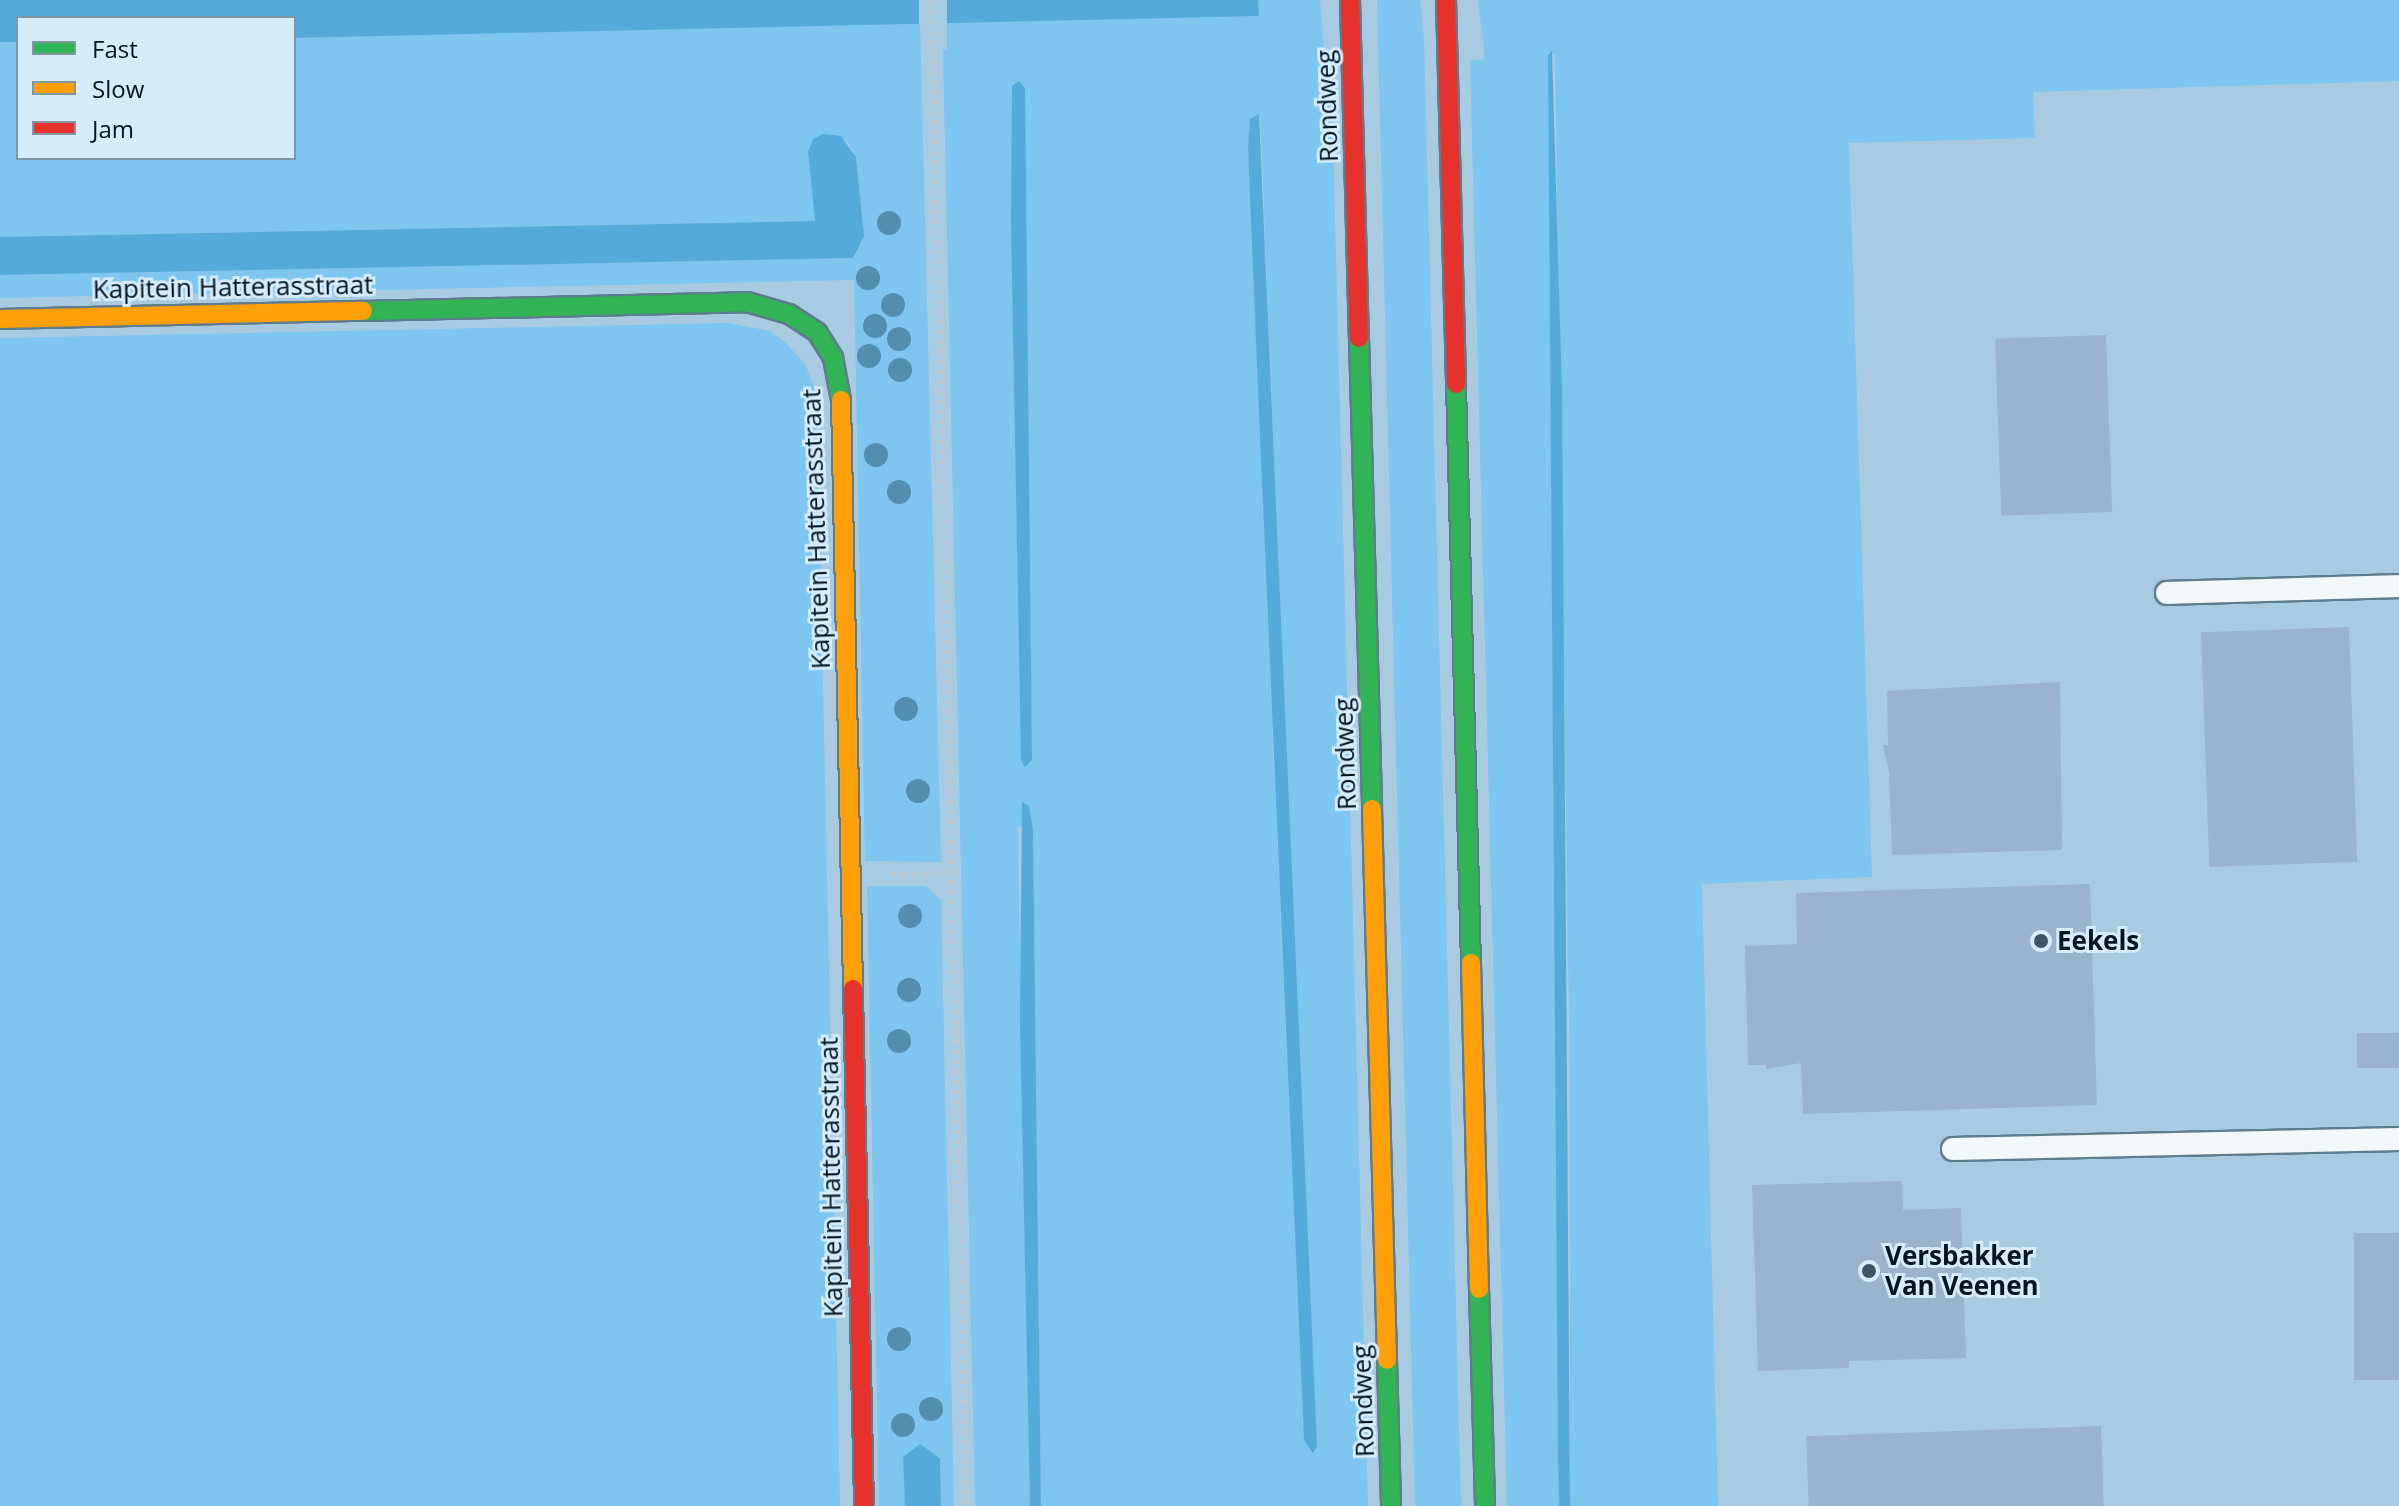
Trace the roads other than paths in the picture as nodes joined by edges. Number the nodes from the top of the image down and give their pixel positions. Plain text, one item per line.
1 (1350, 0) edge
2 (1446, 0) edge
3 (0, 319) edge
4 (2399, 586) edge
5 (2167, 593) dead end
6 (2399, 1139) edge
7 (1953, 1149) dead end
8 (864, 1506) edge
9 (1391, 1506) edge
10 (1485, 1506) edge

1 - 9 main road, Rondweg
2 - 10 main road
3 - 8 main road, Kapitein Hatterasstraat
4 - 5 lane
6 - 7 lane

